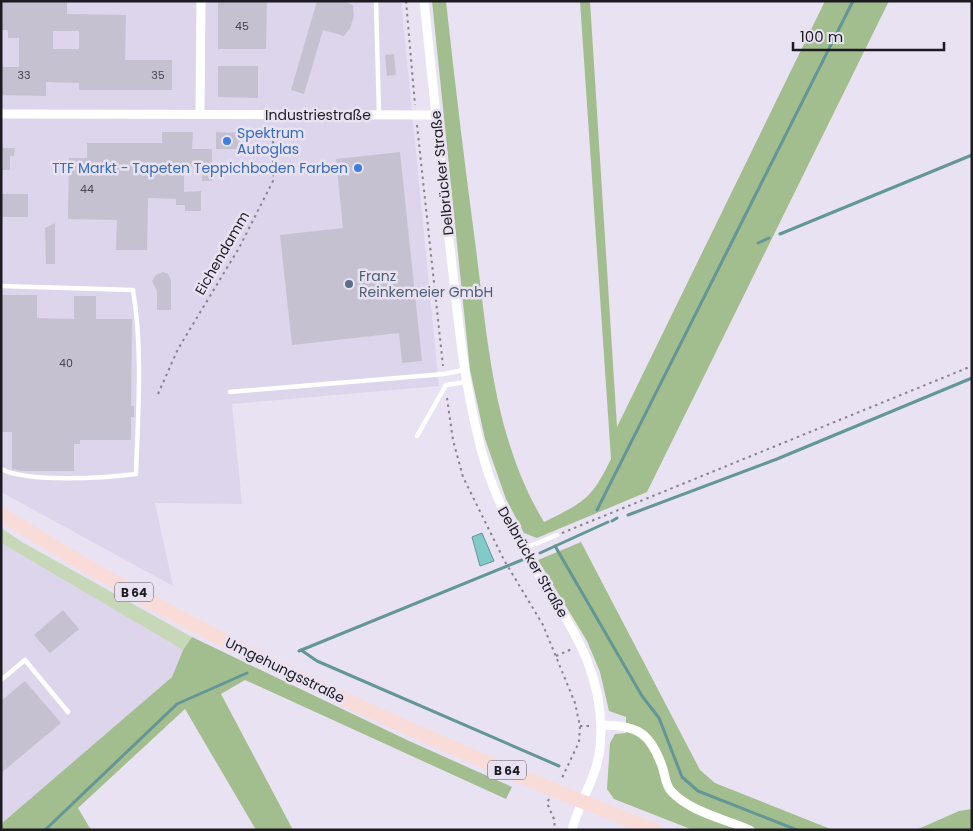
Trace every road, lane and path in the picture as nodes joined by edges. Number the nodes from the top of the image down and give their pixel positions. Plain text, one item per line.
1 (201, 1) edge
2 (376, 1) edge
3 (406, 1) edge
4 (424, 1) edge
5 (1, 114) edge
6 (200, 114) junction
7 (274, 115) junction
8 (379, 115) junction
9 (416, 115) junction
10 (436, 115) junction
11 (1, 286) edge
12 (972, 366) edge
13 (464, 370) junction
14 (444, 374) junction
15 (466, 382) junction
16 (446, 385) junction
17 (230, 392) dead end
18 (158, 394) dead end
19 (418, 436) dead end
20 (1, 469) edge
21 (1, 514) edge
22 (558, 535) joint
23 (524, 549) junction
24 (581, 644) junction
25 (556, 656) junction
26 (1, 680) edge
27 (68, 712) dead end
28 (602, 725) junction
29 (554, 791) junction
30 (582, 802) junction
31 (555, 830) edge
32 (572, 830) edge
33 (654, 830) edge
34 (750, 830) edge

1 - 6 street
2 - 8 lane
3 - 9 path
4 - 10 street, Delbrücker Straße
5 - 6 street, Industriestraße
6 - 7 street, Industriestraße
7 - 8 street, Industriestraße
7 - 18 path, Eichendamm
8 - 9 street, Industriestraße
9 - 10 street, Industriestraße
9 - 14 path
10 - 13 street, Delbrücker Straße
11 - 20 lane
12 - 22 path
13 - 14 lane
13 - 15 street, Delbrücker Straße
14 - 17 lane
15 - 16 lane
15 - 23 street, Delbrücker Straße
16 - 19 lane
16 - 25 path
21 - 29 main road, Umgehungsstraße / B 64
22 - 23 lane
23 - 24 street, Delbrücker Straße
24 - 25 path
24 - 28 street, Delbrücker Straße
25 - 29 path
26 - 27 lane
28 - 30 street, Delbrücker Straße
28 - 34 street
29 - 30 main road, Umgehungsstraße / B 64
29 - 31 path
30 - 32 street, Delbrücker Straße
30 - 33 main road, B 64

